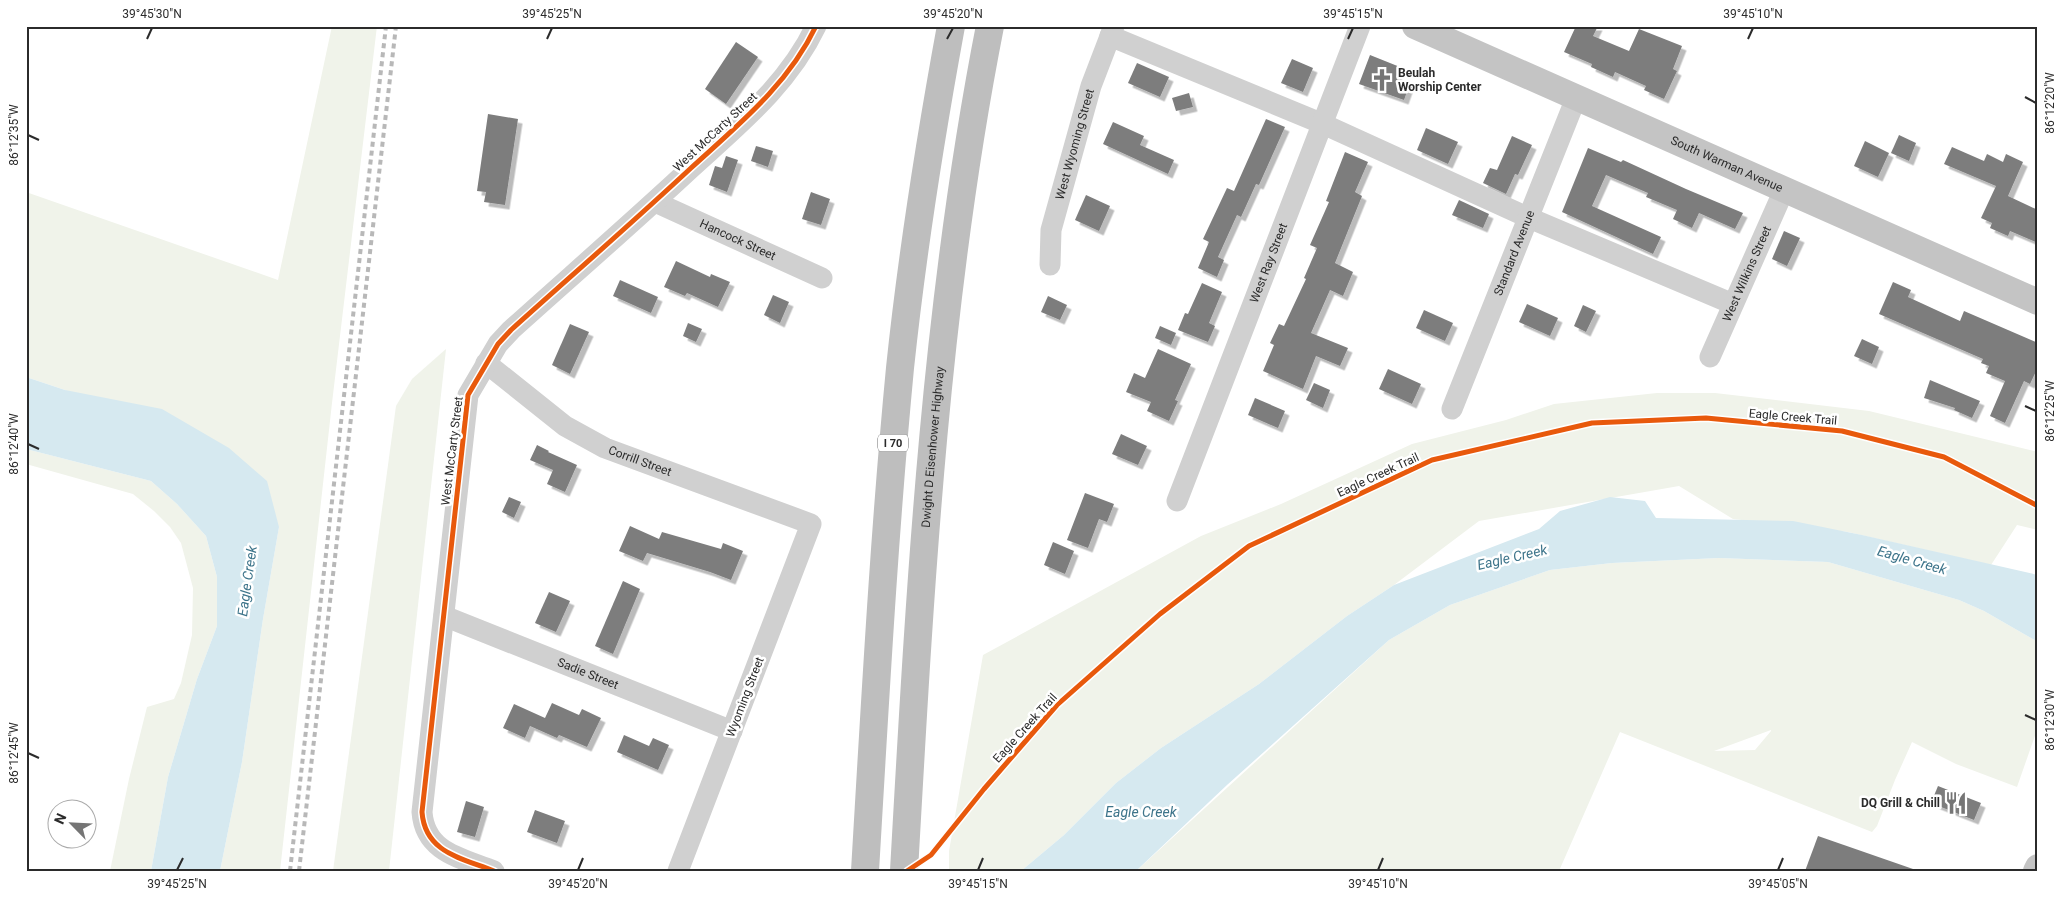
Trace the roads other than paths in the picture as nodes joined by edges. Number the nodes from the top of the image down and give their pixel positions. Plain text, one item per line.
1 (816, 26) edge
2 (951, 26) edge
3 (990, 26) edge
4 (1360, 26) edge
5 (1415, 26) edge
6 (1112, 31) edge
7 (1576, 98) junction
8 (1323, 124) junction
9 (1784, 190) junction
10 (655, 202) junction
11 (1527, 217) junction
12 (1050, 265) dead end
13 (822, 278) dead end
14 (2038, 302) edge
15 (1732, 304) junction
16 (1710, 357) dead end
17 (486, 363) junction
18 (1452, 408) dead end
19 (1177, 501) dead end
20 (811, 524) joint
21 (444, 616) junction
22 (732, 731) junction
23 (866, 867) edge
24 (2038, 867) edge
25 (494, 871) edge
26 (678, 871) edge
27 (904, 871) edge
28 (2036, 871) edge

1 - 10 street, West McCarty Street
2 - 23 highway, I 70
3 - 27 highway, Dwight D Eisenhower Highway
4 - 8 street, West Ray Street
5 - 7 main road, South Warman Avenue
6 - 8 street
6 - 12 street, West Wyoming Street
7 - 9 main road, South Warman Avenue
7 - 11 street, Standard Avenue
8 - 11 street
8 - 19 street, West Ray Street
9 - 14 main road, South Warman Avenue
9 - 15 street, West Wilkins Street
10 - 13 street, Hancock Street
10 - 17 street, West McCarty Street
11 - 15 street
11 - 18 street, Standard Avenue
15 - 16 street, West Wilkins Street
17 - 20 street, Corrill Street
17 - 21 street, West McCarty Street
20 - 22 street, Wyoming Street
21 - 22 street, Sadie Street
21 - 25 street, West McCarty Street
22 - 26 street, Wyoming Street
24 - 28 main road

